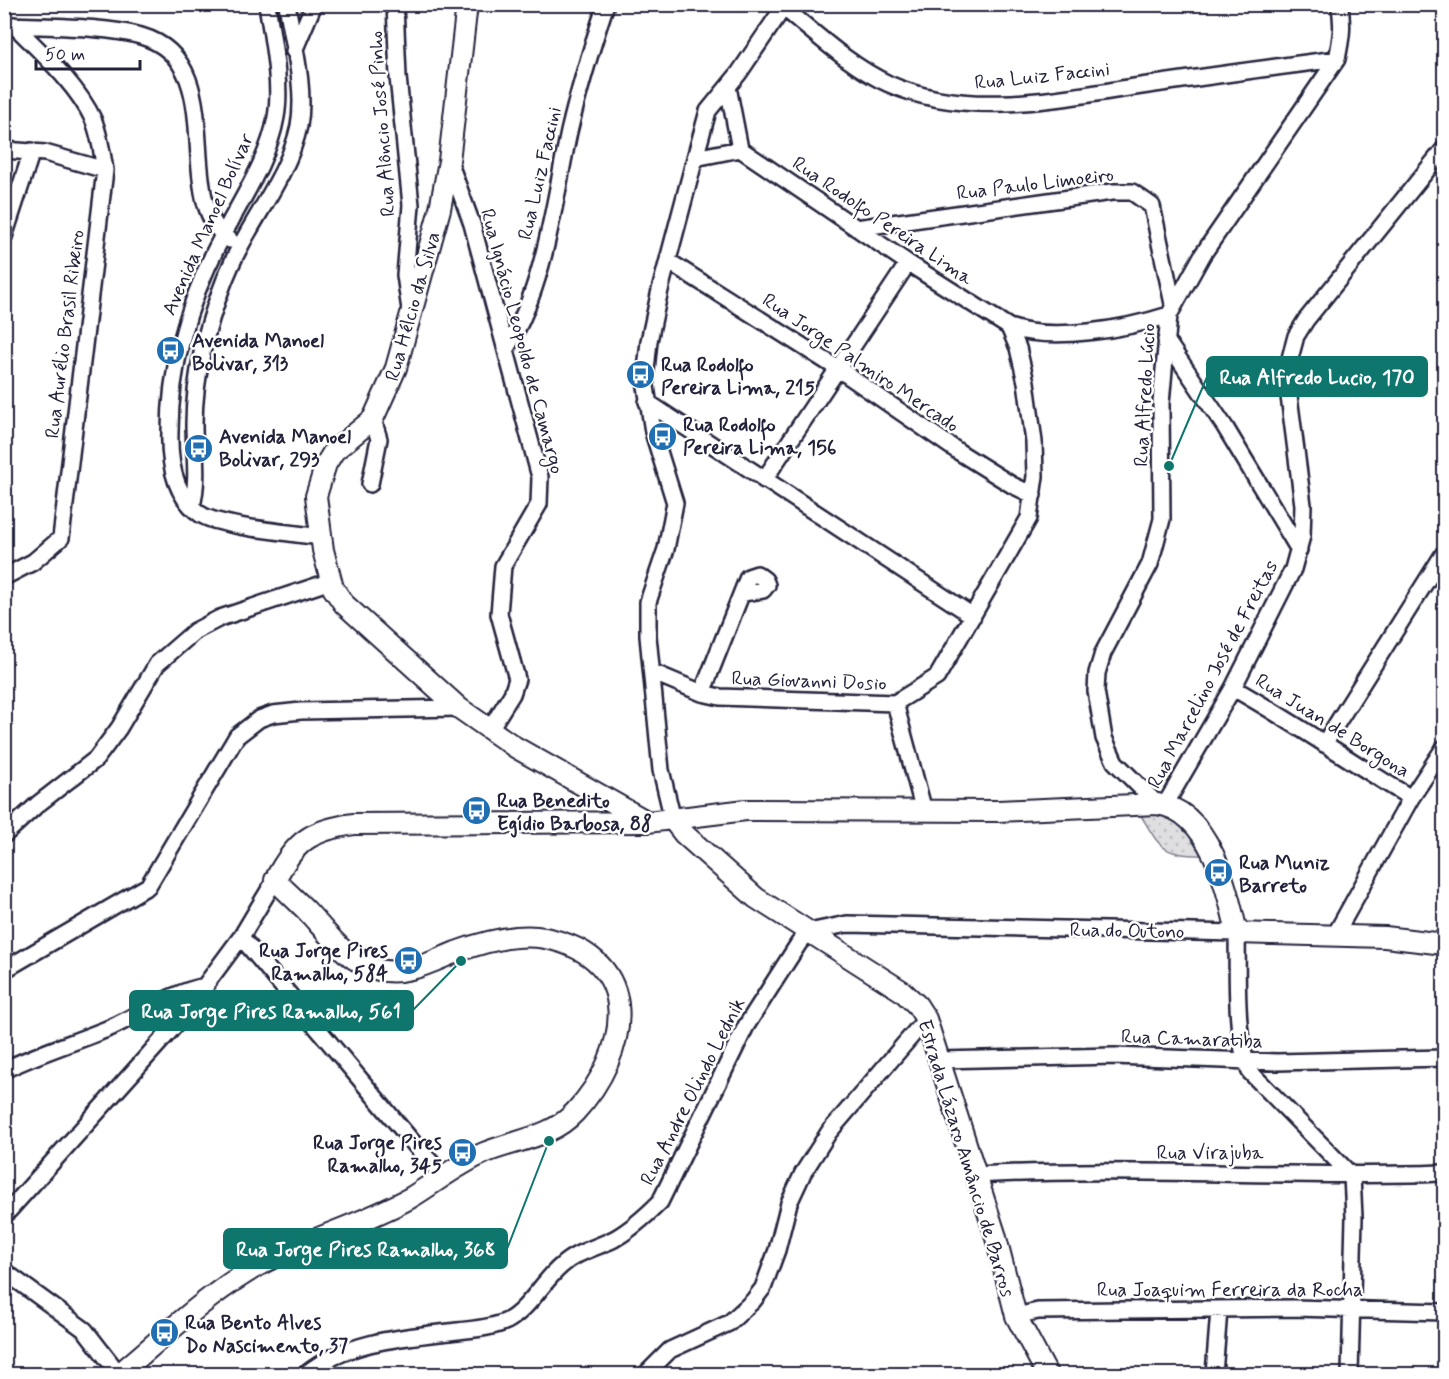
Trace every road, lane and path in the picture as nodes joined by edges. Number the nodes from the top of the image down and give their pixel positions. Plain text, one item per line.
1 (267, 4) edge
2 (287, 4) edge
3 (314, 4) edge
4 (395, 4) edge
5 (467, 4) edge
6 (606, 4) edge
7 (1339, 4) edge
8 (781, 6) edge
9 (9, 25) edge
10 (294, 51) junction
11 (1337, 59) junction
12 (728, 87) junction
13 (740, 149) junction
14 (1444, 149) edge
15 (4, 150) edge
16 (32, 151) junction
17 (695, 158) junction
18 (449, 161) junction
19 (105, 170) junction
20 (856, 228) junction
21 (223, 235) junction
22 (4, 237) edge
23 (240, 246) junction
24 (668, 261) junction
25 (908, 263) junction
26 (1171, 310) junction
27 (410, 313) junction
28 (1009, 327) junction
29 (1166, 340) junction
30 (507, 347) junction
31 (837, 368) junction
32 (647, 402) junction
33 (373, 419) junction
34 (764, 480) junction
35 (370, 484) dead end
36 (1034, 495) junction
37 (192, 506) junction
38 (320, 537) junction
39 (1299, 550) junction
40 (1444, 553) edge
41 (4, 577) edge
42 (331, 581) junction
43 (743, 593) dead end
44 (973, 616) junction
45 (652, 672) junction
46 (1233, 688) junction
47 (702, 693) junction
48 (895, 703) junction
49 (459, 708) junction
50 (490, 729) junction
51 (1324, 744) junction
52 (1444, 748) edge
53 (1411, 798) junction
54 (1161, 805) junction
55 (924, 811) junction
56 (697, 815) junction
57 (673, 820) junction
58 (646, 822) junction
59 (4, 835) edge
60 (714, 860) junction
61 (275, 880) junction
62 (809, 932) junction
63 (1237, 933) junction
64 (1335, 934) junction
65 (241, 937) junction
66 (1444, 944) edge
67 (4, 970) edge
68 (209, 980) junction
69 (926, 1019) junction
70 (1444, 1058) edge
71 (939, 1060) junction
72 (1245, 1062) junction
73 (4, 1070) edge
74 (1444, 1173) edge
75 (976, 1175) junction
76 (444, 1176) junction
77 (1352, 1176) junction
78 (4, 1216) edge
79 (4, 1270) edge
80 (1352, 1308) junction
81 (1219, 1310) junction
82 (1444, 1312) edge
83 (1016, 1316) junction
84 (119, 1374) edge
85 (306, 1374) edge
86 (646, 1374) edge
87 (1047, 1374) edge
88 (1214, 1374) edge
89 (1350, 1374) edge

1 - 21 street, Avenida Manoel Bolívar
2 - 10 street, Avenida Manoel Bolívar
3 - 10 street
4 - 27 street, Rua Alôncio José Pinho
5 - 18 street, Rua Hélcio da Silva
6 - 30 street, Rua Luiz Faccini
7 - 11 street, Rua Alfredo Lúcio
8 - 11 street, Rua Luiz Faccini
8 - 12 street
9 - 19 street, Rua Aurélio Brasil Ribeiro
9 - 21 street
10 - 23 street, Avenida Manoel Bolívar
11 - 26 street, Rua Alfredo Lúcio
12 - 13 street
12 - 17 street
13 - 17 street
13 - 20 street, Rua Rodolfo Pereira Lima
14 - 39 street, Rua Marcelino José de Freitas
15 - 16 street
16 - 19 street
16 - 22 street
17 - 24 street
18 - 27 street, Rua Hélcio da Silva
18 - 30 street, Rua Ignácio Leopoldo de Camargo
19 - 41 street, Rua Aurélio Brasil Ribeiro
20 - 25 street, Rua Rodolfo Pereira Lima
20 - 26 street, Rua Paulo Limoeiro
21 - 23 street
21 - 37 street, Avenida Manoel Bolívar
23 - 37 street, Avenida Manoel Bolívar
24 - 31 street, Rua Jorge Palmiro Mercado
24 - 32 street
25 - 28 street, Rua Rodolfo Pereira Lima
25 - 31 street
26 - 28 street, Rua Rodolfo Pereira Lima
26 - 29 street, Rua Alfredo Lúcio
27 - 33 street, Rua Hélcio da Silva
28 - 36 street
29 - 39 street
29 - 54 street, Rua Alfredo Lúcio
30 - 50 street, Rua Ignácio Leopoldo de Camargo
31 - 34 street
31 - 36 street, Rua Jorge Palmiro Mercado
32 - 34 street
32 - 45 street
33 - 35 street
33 - 38 street, Rua Hélcio da Silva
34 - 44 street
36 - 44 street
37 - 38 street
38 - 42 street, Rua Hélcio da Silva
39 - 46 street, Rua Marcelino José de Freitas
40 - 51 street
42 - 49 street
42 - 59 street
43 - 47 street
44 - 48 street
45 - 47 street, Rua Giovanni Dosio
45 - 57 street
46 - 51 street, Rua Juan de Borgona
46 - 54 street, Rua Marcelino José de Freitas
47 - 48 street, Rua Giovanni Dosio
48 - 55 street, Rua Giovanni Dosio
49 - 50 street
49 - 67 street
50 - 58 street
51 - 53 street, Rua Juan de Borgona
52 - 53 street
53 - 64 street
54 - 55 street
54 - 63 street
55 - 56 street
56 - 57 street
56 - 60 street, Estrada Lázaro Amâncio de Barros
57 - 58 street
57 - 60 street, Estrada Lázaro Amâncio de Barros
58 - 61 street
60 - 62 street, Estrada Lázaro Amâncio de Barros
61 - 65 street
61 - 76 street
62 - 63 street, Rua do Outono
62 - 69 street, Estrada Lázaro Amâncio de Barros
62 - 85 street, Rua Andre Olindo Lednik
63 - 64 street, Rua do Outono
63 - 72 street
64 - 66 street, Rua do Outono
65 - 68 street
65 - 76 street
68 - 73 street
68 - 78 street
69 - 71 street, Estrada Lázaro Amâncio de Barros
69 - 86 street
70 - 72 street, Rua Camaratiba
71 - 72 street, Rua Camaratiba
71 - 75 street, Estrada Lázaro Amâncio de Barros
72 - 77 street
74 - 77 street, Rua Virajuba
75 - 77 street, Rua Virajuba
75 - 83 street, Estrada Lázaro Amâncio de Barros
76 - 84 street
77 - 80 street
79 - 84 street
80 - 81 street, Rua Joaquim Ferreira da Rocha
80 - 82 street, Rua Joaquim Ferreira da Rocha
80 - 89 street
81 - 83 street, Rua Joaquim Ferreira da Rocha
81 - 88 street
83 - 87 street, Estrada Lázaro Amâncio de Barros

